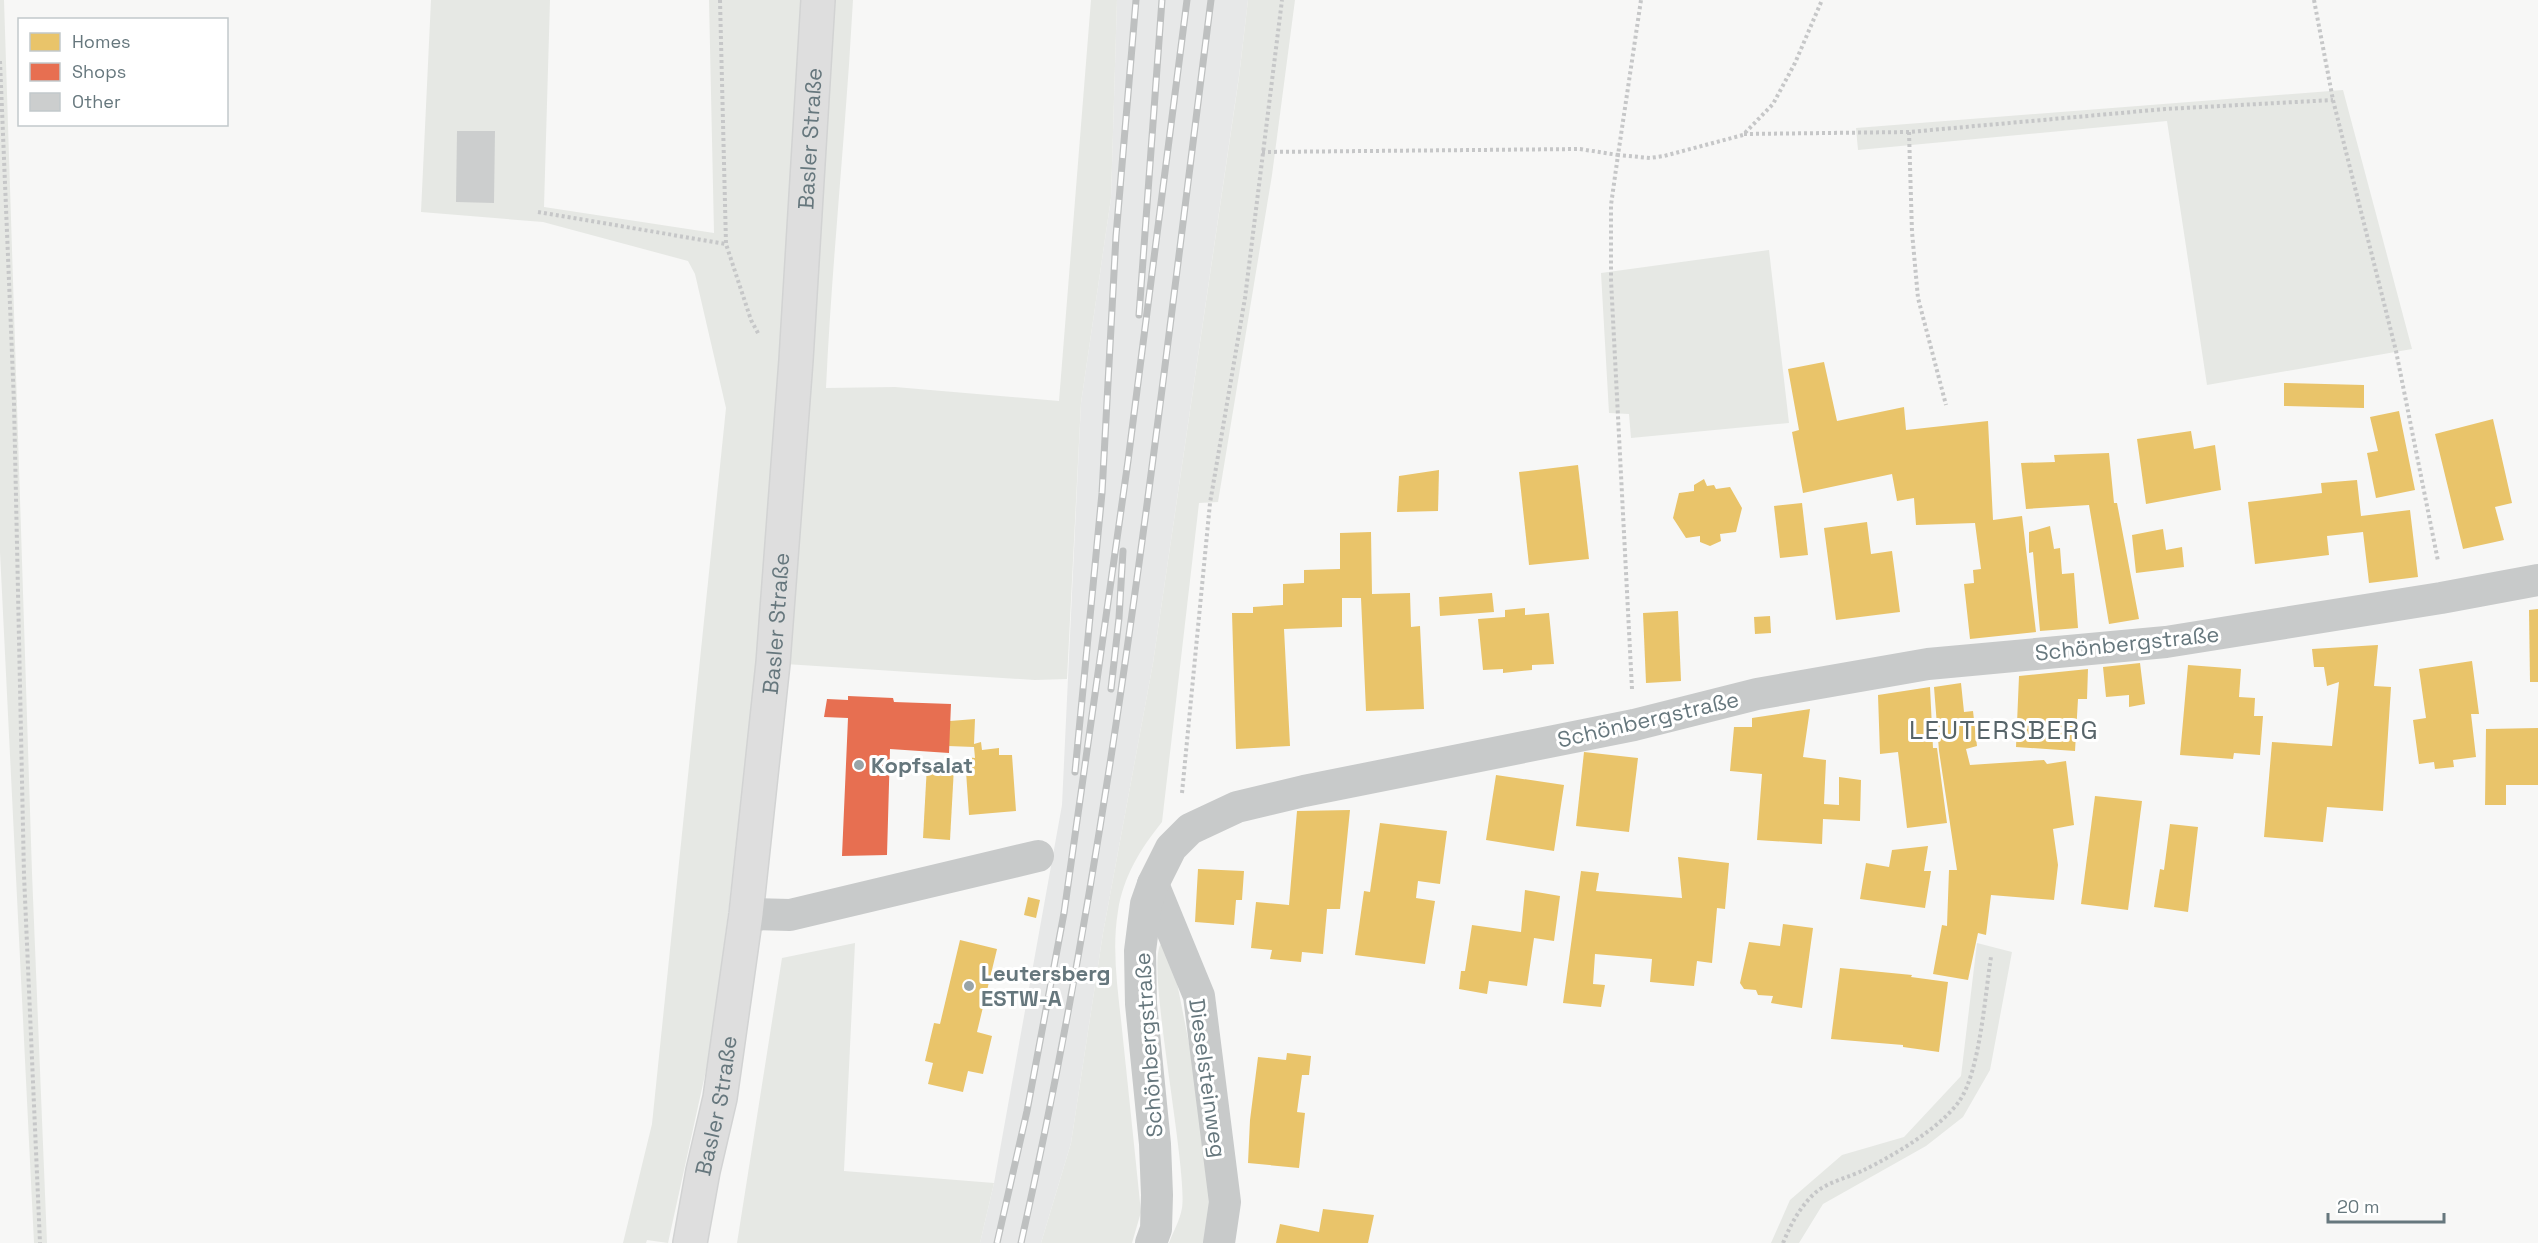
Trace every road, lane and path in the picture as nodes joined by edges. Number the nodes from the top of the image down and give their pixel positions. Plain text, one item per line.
1 (720, 0) edge
2 (818, 0) edge
3 (1282, 0) edge
4 (1641, 0) edge
5 (1822, 0) edge
6 (2314, 0) edge
7 (0, 61) edge
8 (2333, 100) junction
9 (1909, 132) junction
10 (1743, 135) junction
11 (1262, 152) junction
12 (1618, 155) junction
13 (538, 212) dead end
14 (726, 244) junction
15 (751, 320) dead end
16 (1946, 405) dead end
17 (2434, 533) dead end
18 (2538, 580) edge
19 (1634, 725) junction
20 (1190, 829) junction
21 (1038, 856) dead end
22 (1154, 884) junction
23 (746, 914) junction
24 (1991, 957) dead end
25 (40, 1243) edge
26 (690, 1243) edge
27 (1151, 1243) edge
28 (1220, 1243) edge
29 (1783, 1243) edge

1 - 14 path
2 - 23 street, Basler Straße
3 - 11 path
4 - 12 path
5 - 10 path
6 - 8 path
7 - 25 path
8 - 9 path
8 - 17 path
9 - 10 path
9 - 16 path
10 - 12 path
11 - 12 path
11 - 20 path
12 - 19 path
13 - 14 path
14 - 15 path
18 - 19 street, Schönbergstraße
19 - 20 street, Schönbergstraße
20 - 22 street, Schönbergstraße
21 - 23 street
22 - 27 street, Schönbergstraße
22 - 28 street, Dieselsteinweg
23 - 26 street, Basler Straße
24 - 29 path

